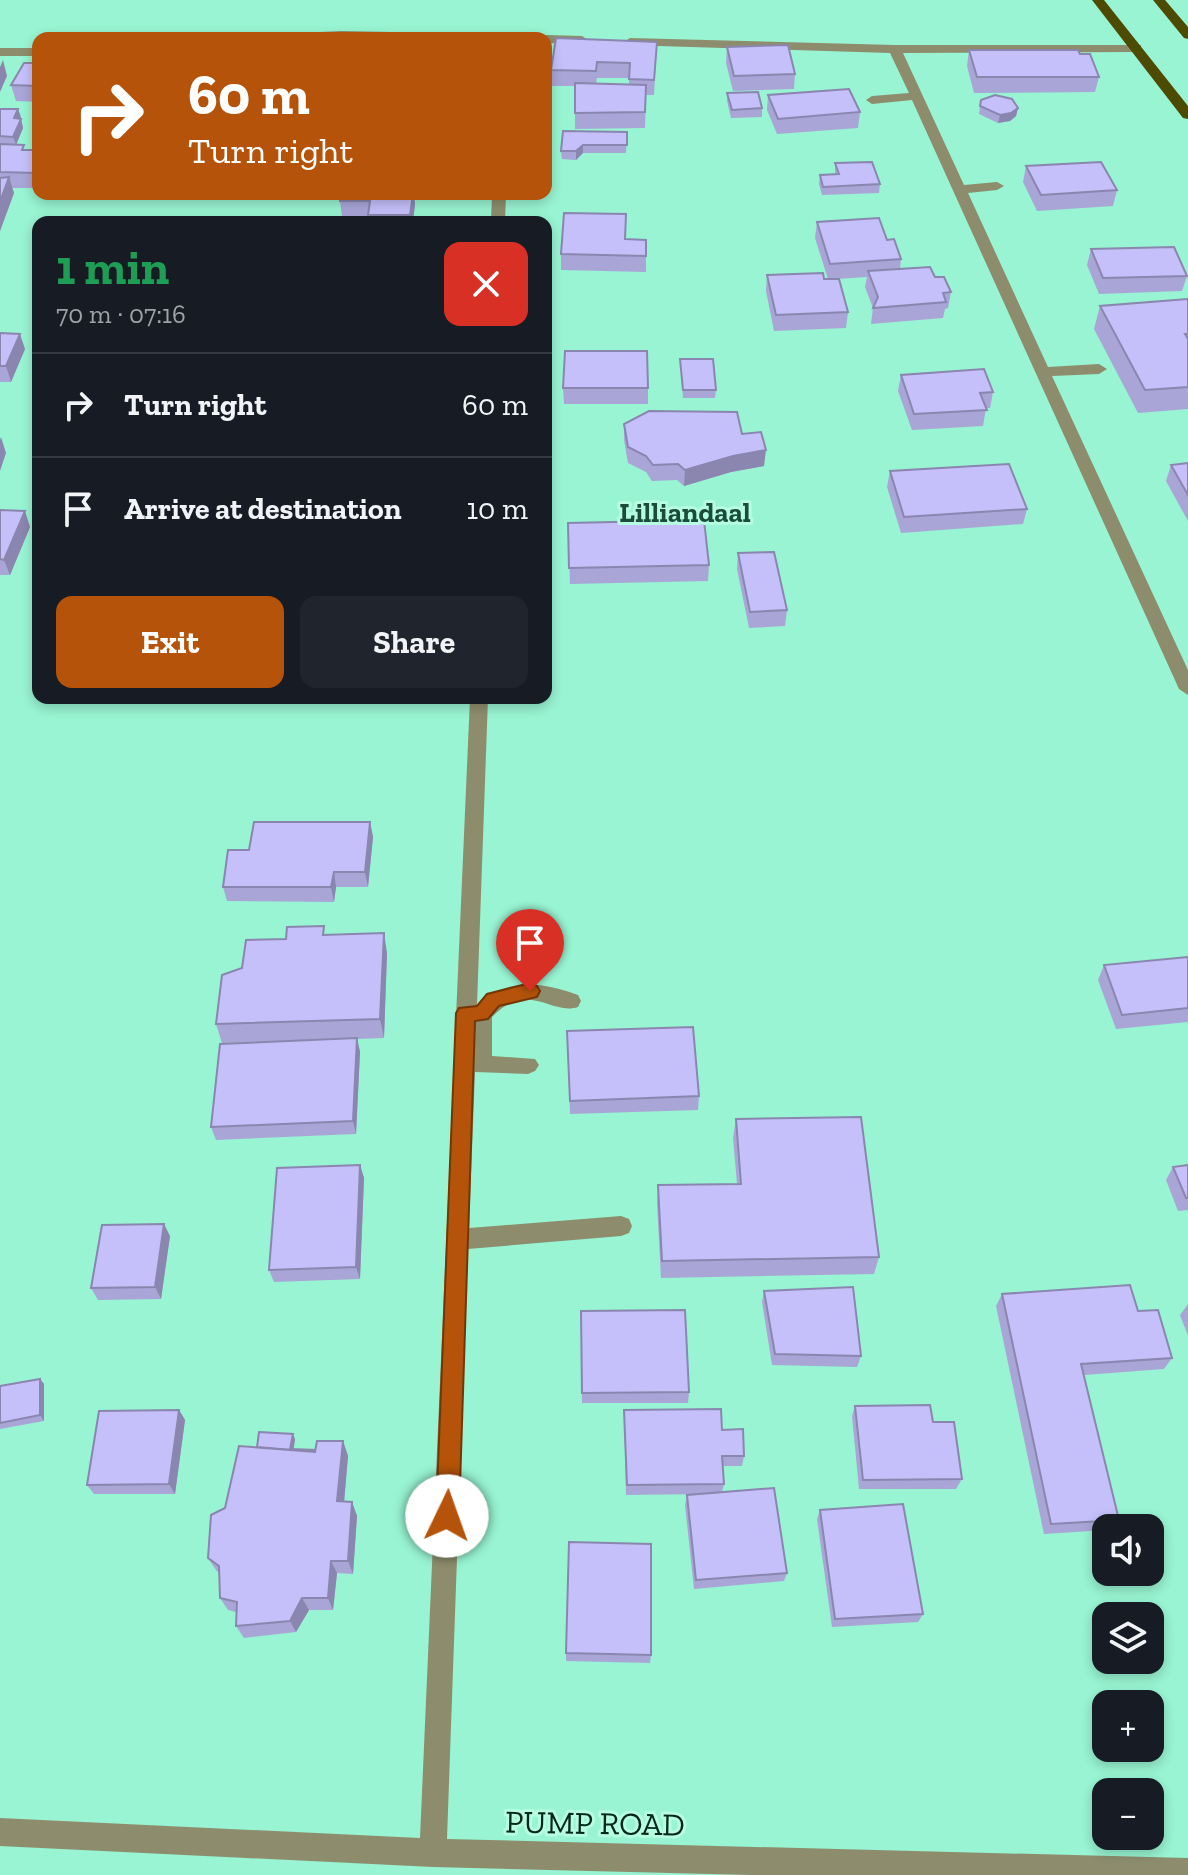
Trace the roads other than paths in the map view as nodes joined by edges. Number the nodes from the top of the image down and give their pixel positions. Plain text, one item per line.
1 (1098, 0) edge
2 (1159, 0) edge
3 (1188, 35) edge
4 (552, 39) edge
5 (594, 41) edge
6 (610, 41) edge
7 (1137, 48) junction
8 (895, 49) junction
9 (0, 52) edge
10 (32, 52) edge
11 (917, 96) junction
12 (872, 100) dead end
13 (1188, 115) edge
14 (997, 186) dead end
15 (962, 189) junction
16 (1099, 369) dead end
17 (1043, 372) junction
18 (1188, 689) edge
19 (479, 704) edge
20 (571, 1001) dead end
21 (474, 1013) junction
22 (528, 1065) dead end
23 (621, 1226) dead end
24 (459, 1240) junction
25 (0, 1832) edge
26 (433, 1853) junction
27 (1188, 1872) edge

1 - 7 main road
2 - 3 main road
4 - 5 street
6 - 8 street
7 - 8 street
7 - 13 main road
8 - 11 street
9 - 10 street
11 - 12 street
11 - 15 street
14 - 15 street
15 - 17 street
16 - 17 street
17 - 18 street
19 - 21 street
20 - 21 street
21 - 22 street
21 - 24 street
23 - 24 street
24 - 26 street
25 - 26 street, PUMP ROAD
26 - 27 street, PUMP ROAD

